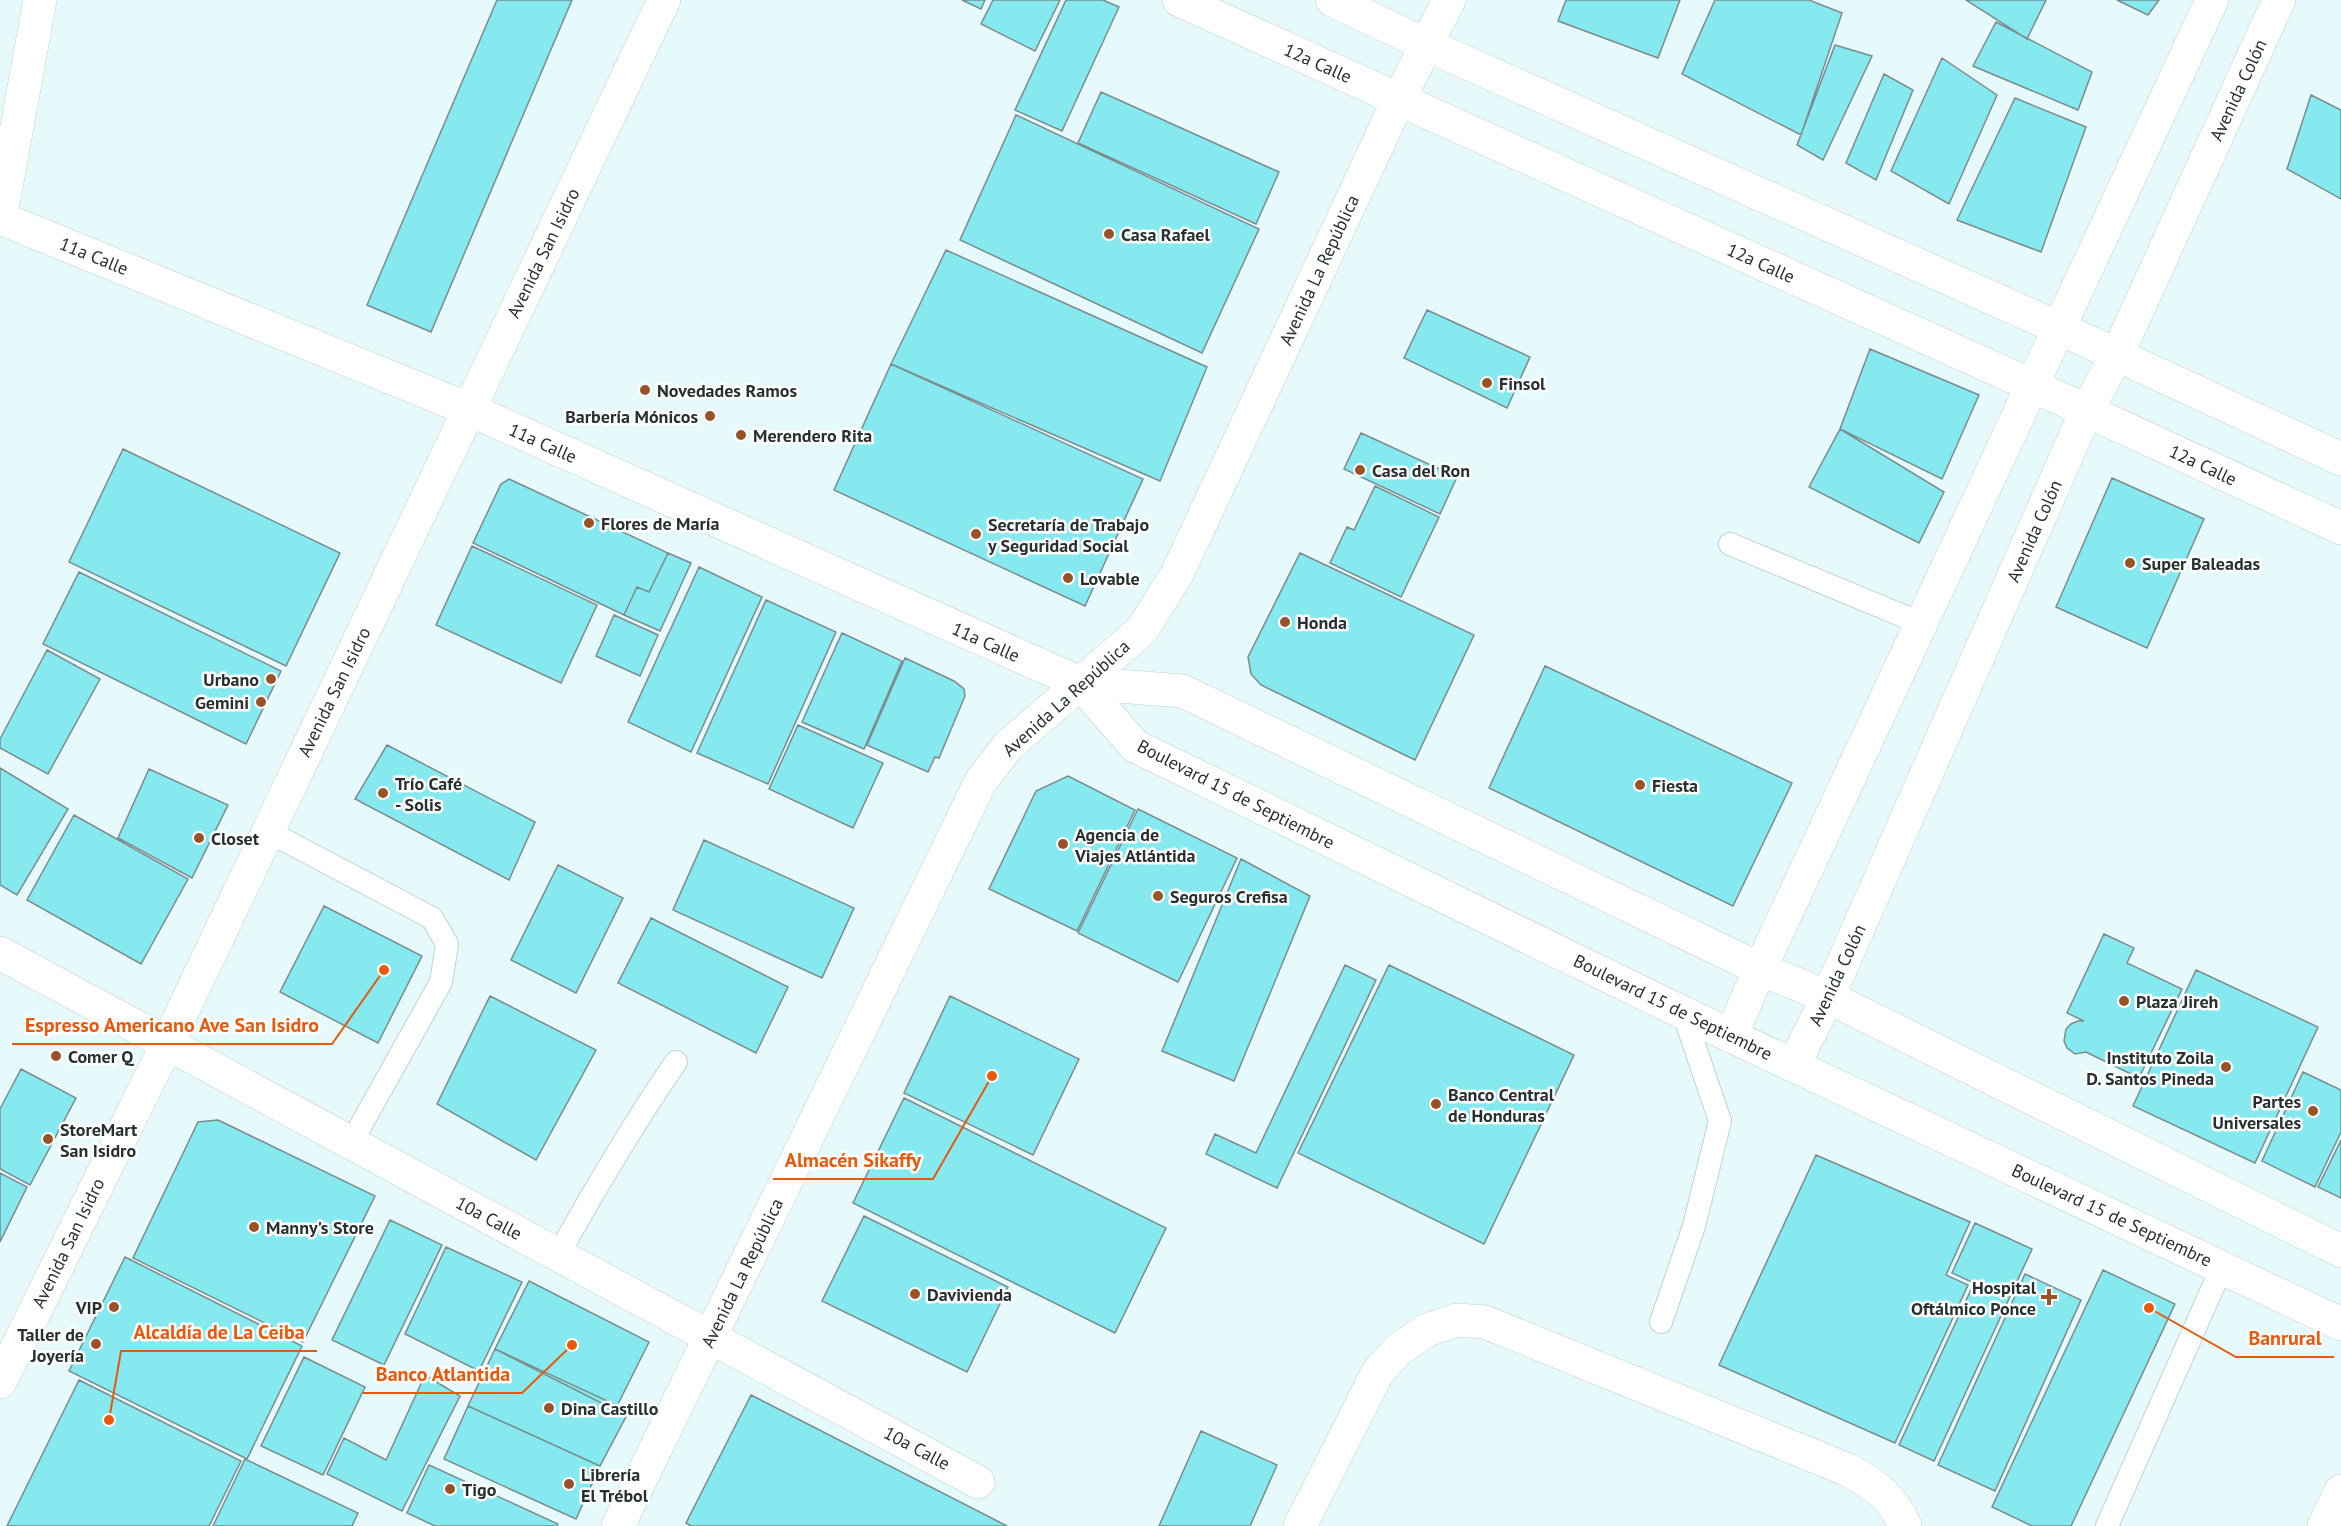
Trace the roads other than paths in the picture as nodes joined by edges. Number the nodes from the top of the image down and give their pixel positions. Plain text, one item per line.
1 (40, 0) edge
2 (664, 0) edge
3 (1179, 0) edge
4 (1332, 0) edge
5 (1449, 0) edge
6 (2212, 0) edge
7 (2279, 0) edge
8 (1427, 45) junction
9 (1400, 99) junction
10 (0, 219) edge
11 (2058, 328) junction
12 (2117, 355) junction
13 (2031, 386) junction
14 (468, 409) junction
15 (2086, 412) junction
16 (2341, 459) edge
17 (2341, 528) edge
18 (1730, 544) dead end
19 (1920, 623) junction
20 (1080, 682) junction
21 (267, 831) junction
22 (0, 953) edge
23 (1760, 969) junction
24 (1828, 998) junction
25 (1683, 1012) junction
26 (1731, 1036) junction
27 (167, 1044) junction
28 (676, 1062) dead end
29 (1794, 1064) junction
30 (351, 1143) junction
31 (2341, 1251) edge
32 (558, 1255) junction
33 (2222, 1267) junction
34 (1661, 1322) dead end
35 (2341, 1324) edge
36 (711, 1337) junction
37 (0, 1382) edge
38 (978, 1482) dead end
39 (2341, 1491) edge
40 (618, 1526) edge
41 (1300, 1526) edge
42 (1905, 1526) edge
43 (2107, 1526) edge
44 (2324, 1526) edge

1 - 10 street
2 - 14 street, Avenida San Isidro
3 - 9 street, 12a Calle
4 - 8 street
5 - 8 street, Avenida La República
6 - 11 street
7 - 12 street, Avenida Colón
8 - 9 street, Avenida La República
8 - 11 street
9 - 13 street, 12a Calle
9 - 20 street, Avenida La República
10 - 14 street, 11a Calle
11 - 12 street
11 - 13 street
12 - 15 street, Avenida Colón
12 - 16 street
13 - 15 street, 12a Calle
13 - 19 street
14 - 20 street, 11a Calle
14 - 21 street, Avenida San Isidro
15 - 17 street, 12a Calle
15 - 24 street, Avenida Colón
18 - 19 lane
19 - 23 street
20 - 23 street
20 - 25 street, Boulevard 15 de Septiembre
20 - 36 street, Avenida La República
21 - 27 street, Avenida San Isidro
21 - 30 lane
22 - 27 street, 10a Calle
23 - 24 street
23 - 26 street
24 - 29 street, Avenida Colón
24 - 31 street
25 - 26 street, Boulevard 15 de Septiembre
25 - 34 lane
26 - 29 street, Boulevard 15 de Septiembre
27 - 30 street, 10a Calle
27 - 37 street, Avenida San Isidro
28 - 32 lane
29 - 33 street, Boulevard 15 de Septiembre
30 - 32 street, 10a Calle
32 - 36 street, 10a Calle
33 - 35 street, Boulevard 15 de Septiembre
33 - 43 lane
36 - 38 street, 10a Calle
36 - 40 street, Avenida La República
39 - 44 street
41 - 42 street

